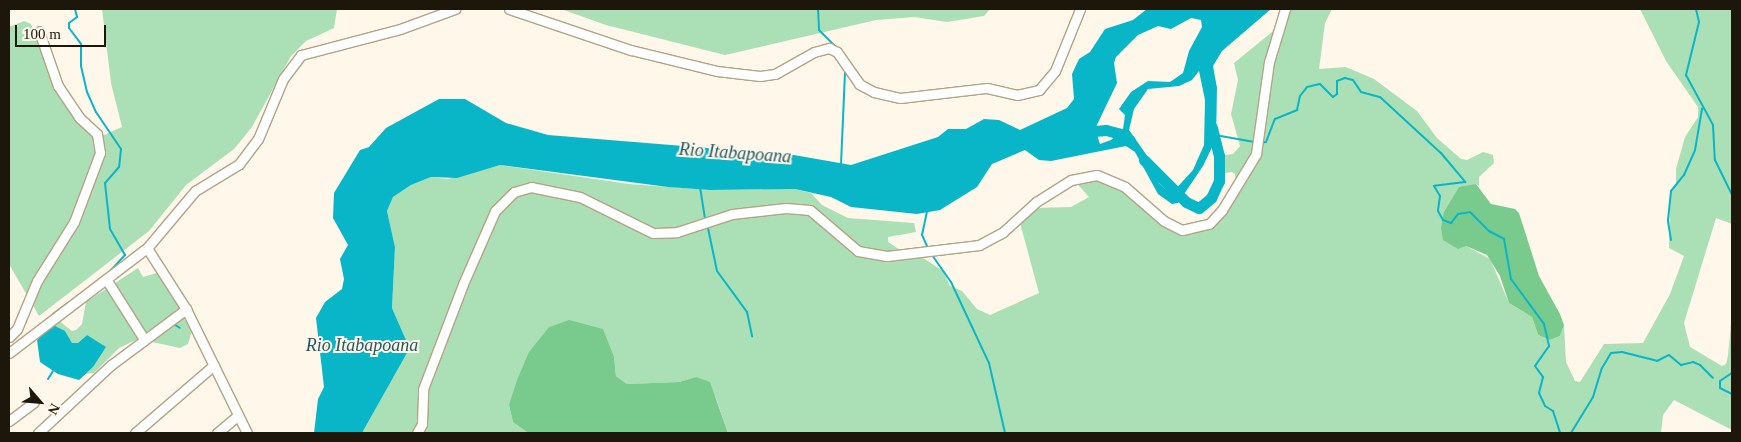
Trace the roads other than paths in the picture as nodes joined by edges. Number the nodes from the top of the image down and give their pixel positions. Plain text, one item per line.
1 (455, 9) edge
2 (509, 9) edge
3 (1080, 9) edge
4 (1285, 9) edge
5 (39, 30) dead end
6 (147, 248) junction
7 (106, 279) junction
8 (186, 309) junction
9 (9, 337) edge
10 (144, 339) junction
11 (9, 353) edge
12 (214, 365) junction
13 (34, 402) dead end
14 (237, 416) junction
15 (9, 421) edge
16 (38, 433) edge
17 (135, 433) edge
18 (217, 433) edge
19 (247, 433) edge
20 (417, 433) edge

1 - 6 street
2 - 3 street
4 - 20 street
5 - 9 street
6 - 7 street
6 - 8 street
7 - 10 street
7 - 11 street
8 - 10 street
8 - 12 street
10 - 16 street
12 - 14 street
12 - 17 street
13 - 15 street
14 - 18 street
14 - 19 street

